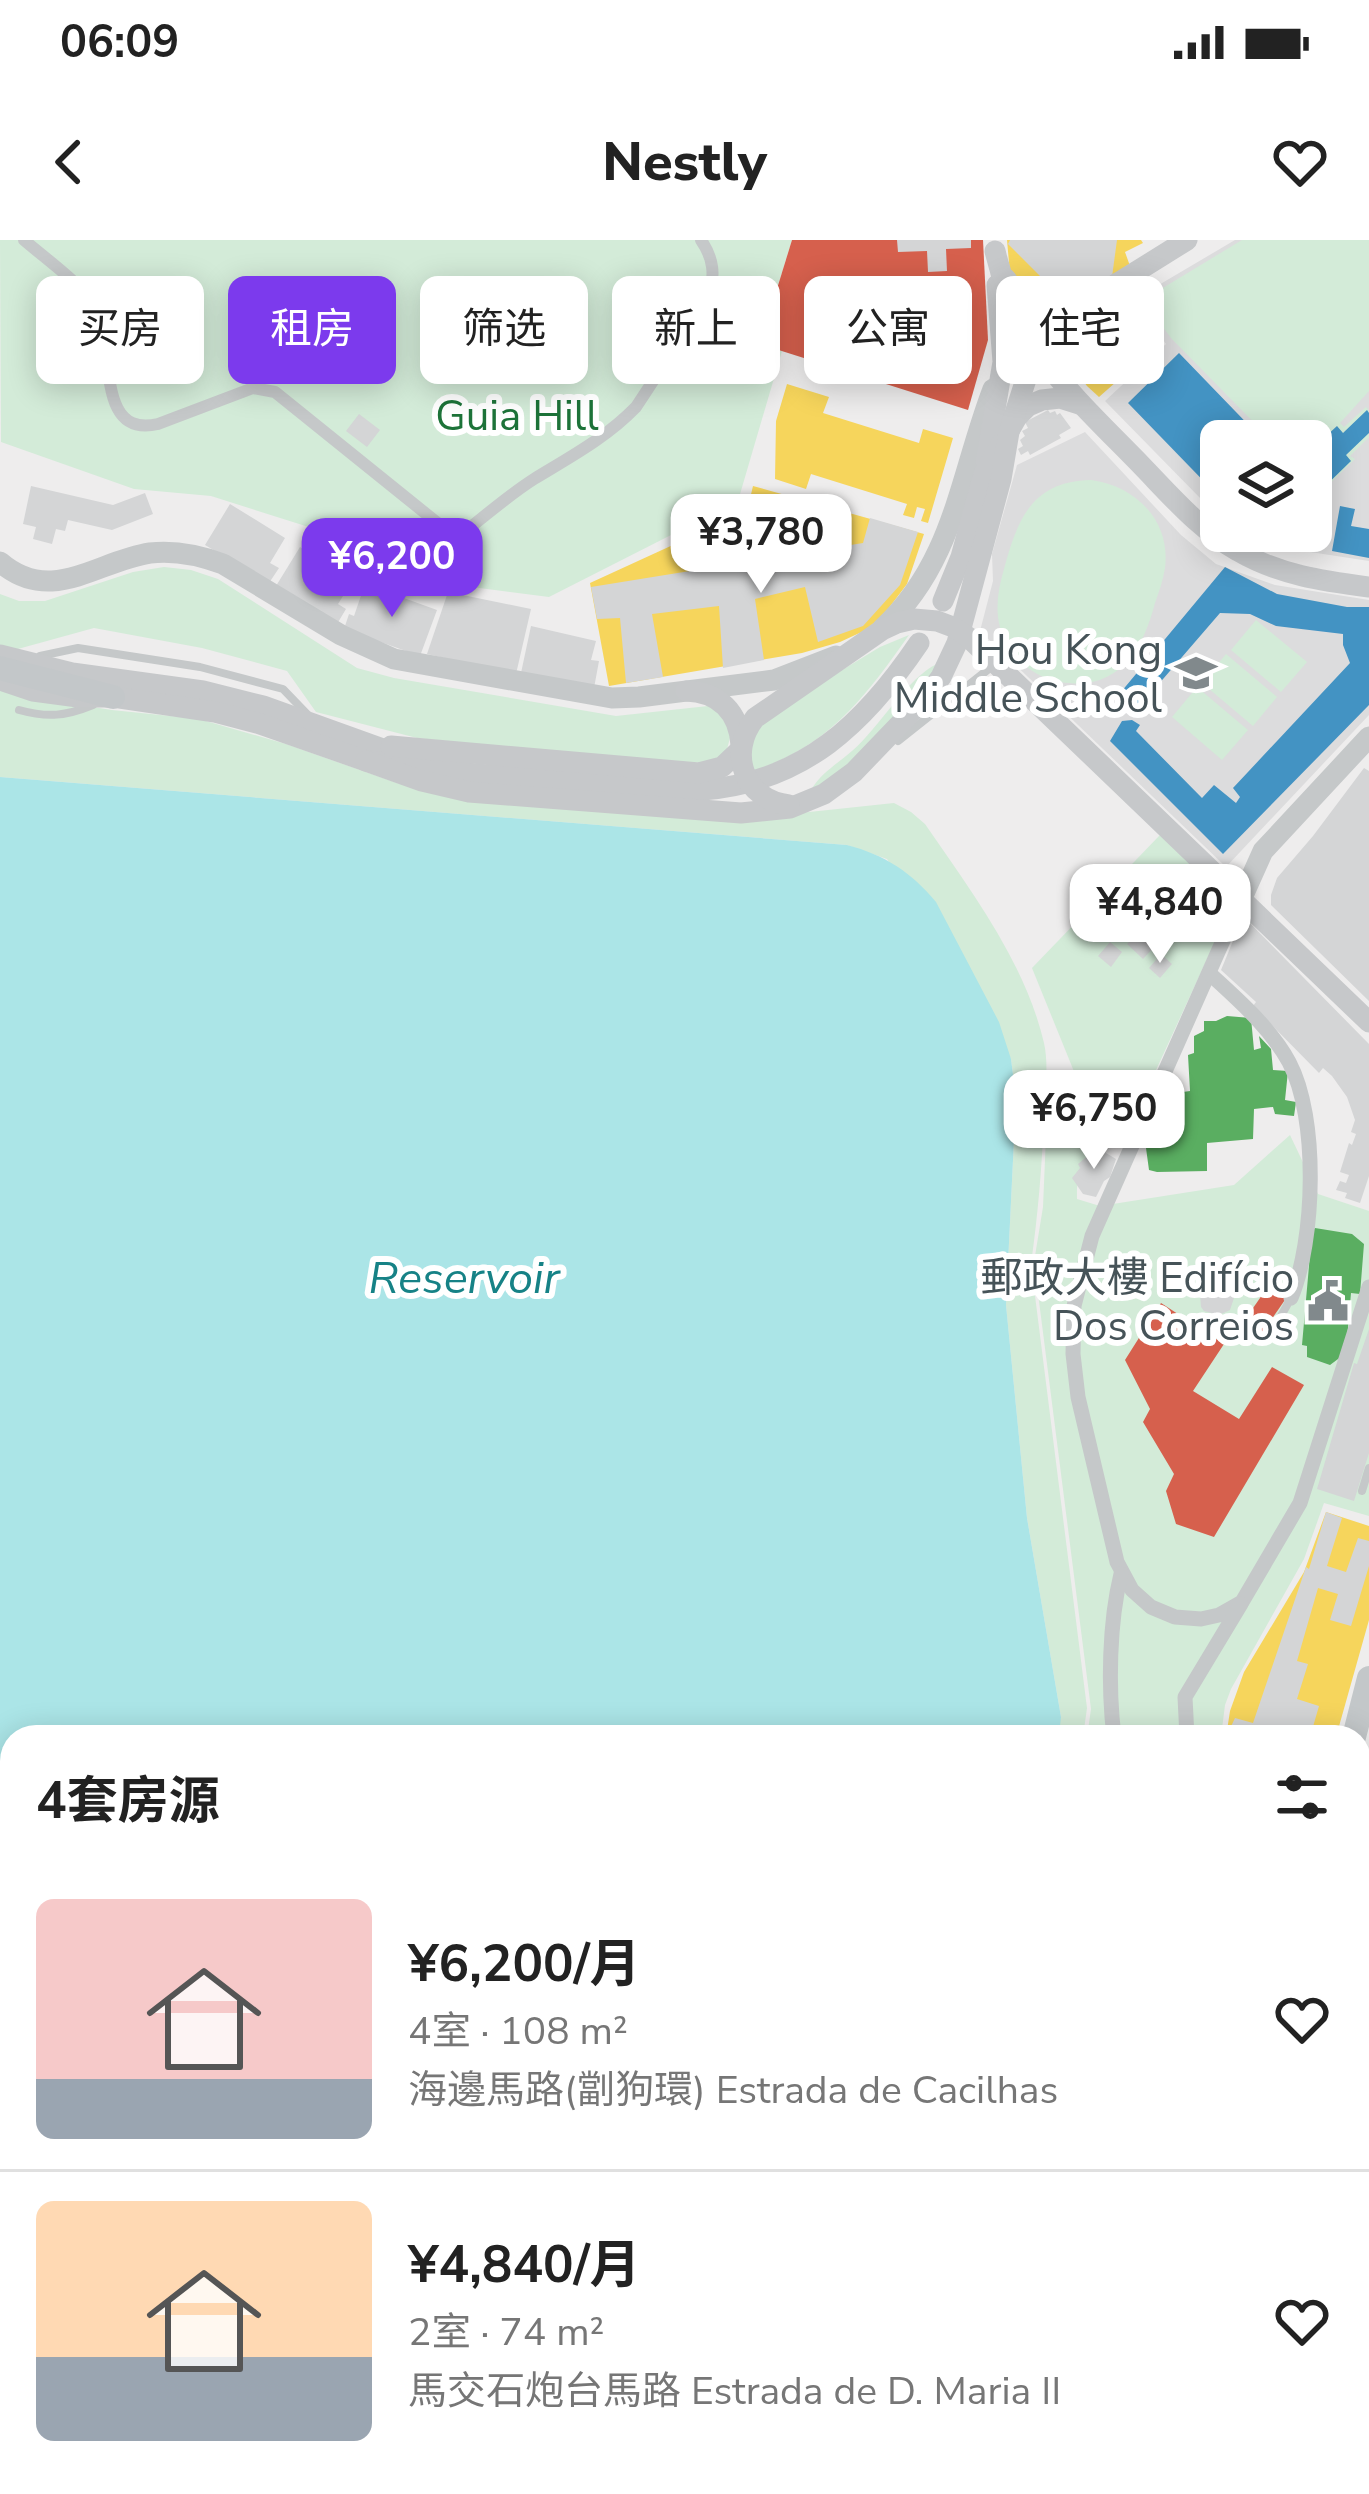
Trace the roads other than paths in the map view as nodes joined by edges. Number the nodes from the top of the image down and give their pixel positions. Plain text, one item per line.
1 (25, 240) edge
2 (701, 240) edge
3 (1187, 240) edge
4 (994, 246) edge
5 (1160, 248) edge
6 (996, 276) edge
7 (1002, 276) edge
8 (1005, 276) edge
9 (1126, 276) edge
10 (996, 380) edge
11 (999, 384) edge
12 (1024, 384) edge
13 (1064, 384) edge
14 (1089, 412) junction
15 (1009, 432) junction
16 (984, 474) junction
17 (0, 562) edge
18 (1369, 587) edge
19 (943, 601) dead end
20 (958, 637) junction
21 (869, 640) junction
22 (919, 643) dead end
23 (7, 661) edge
24 (995, 664) junction
25 (0, 680) edge
26 (686, 692) junction
27 (113, 697) junction
28 (20, 710) dead end
29 (1369, 737) edge
30 (898, 741) dead end
31 (741, 747) junction
32 (369, 753) junction
33 (802, 804) junction
34 (1241, 900) junction
35 (1209, 973) junction
36 (1369, 1022) edge
37 (1369, 1287) edge
38 (1291, 1298) joint
39 (1268, 1339) dead end
40 (1369, 1468) edge
41 (1362, 1491) dead end
42 (1121, 1574) junction
43 (1242, 1602) junction
44 (1369, 1678) edge
45 (1112, 1725) edge
46 (1186, 1725) edge
47 (1357, 1725) edge

1 - 2 street
3 - 5 main road
4 - 6 main road
4 - 7 main road
4 - 8 main road
5 - 9 main road
10 - 21 street
11 - 16 main road
12 - 15 main road
13 - 14 main road
14 - 15 main road
14 - 18 main road
15 - 16 main road
15 - 20 main road
16 - 19 main road
17 - 26 street
20 - 21 main road
20 - 24 main road
20 - 33 main road
21 - 26 street
21 - 31 main road
22 - 32 main road
23 - 27 main road
23 - 32 main road
24 - 30 lane
24 - 34 main road
25 - 27 main road
26 - 31 main road
27 - 28 lane
27 - 32 main road
29 - 34 street
31 - 32 main road
31 - 33 main road
32 - 33 main road
34 - 35 street
34 - 36 main road
35 - 38 street
35 - 42 street
37 - 43 street
38 - 39 lane
40 - 41 lane
42 - 43 street
42 - 45 street
43 - 46 street
44 - 47 main road

